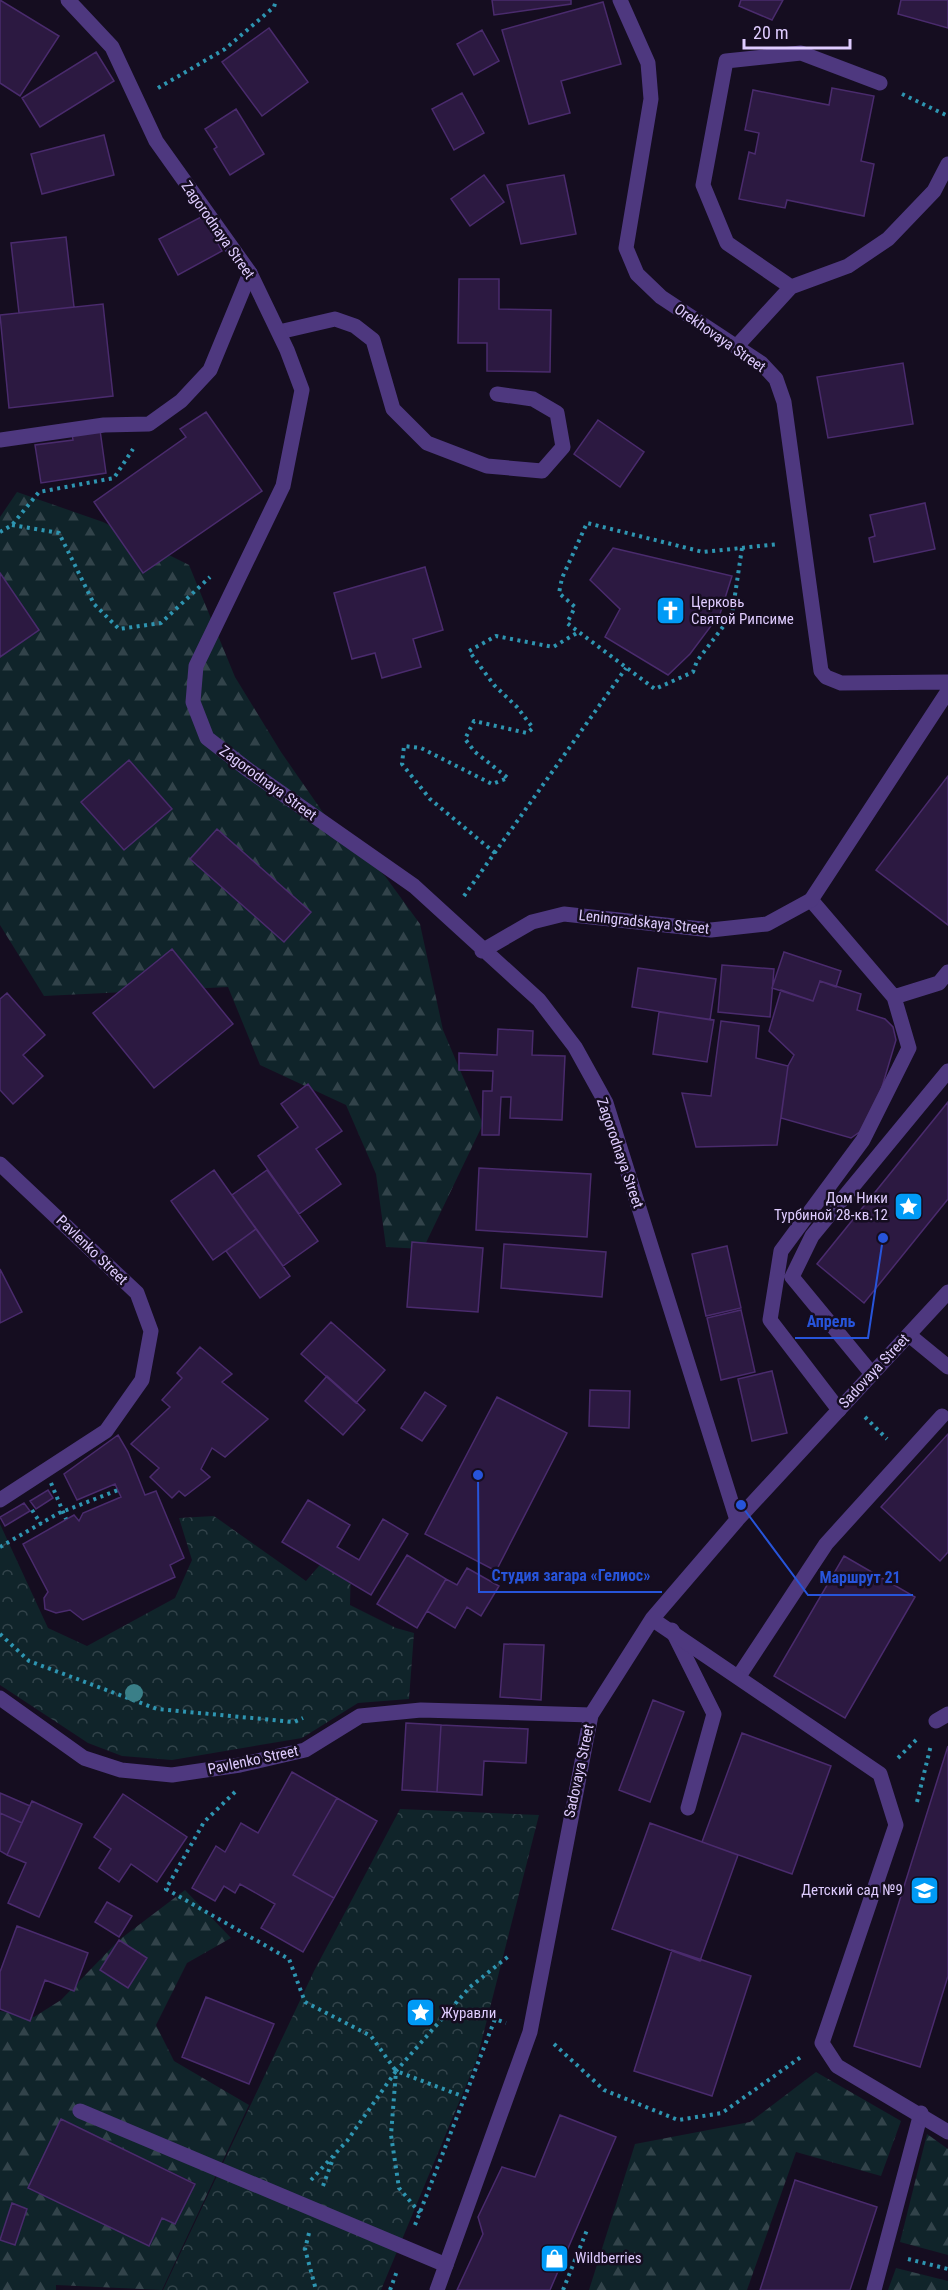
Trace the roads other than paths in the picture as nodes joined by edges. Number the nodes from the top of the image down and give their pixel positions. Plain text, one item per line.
1 (68, 0) edge
2 (620, 0) edge
3 (880, 83) road end
4 (948, 164) edge
5 (250, 273) junction
6 (790, 287) junction
7 (279, 332) junction
8 (736, 347) junction
9 (497, 394) dead end
10 (0, 440) edge
11 (948, 682) edge
12 (948, 691) edge
13 (811, 900) junction
14 (482, 951) junction
15 (948, 972) edge
16 (894, 997) junction
17 (948, 1071) edge
18 (0, 1164) edge
19 (948, 1292) edge
20 (909, 1335) junction
21 (948, 1367) edge
22 (872, 1374) junction
23 (843, 1405) junction
24 (942, 1416) dead end
25 (0, 1500) edge
26 (737, 1520) junction
27 (652, 1618) junction
28 (672, 1630) junction
29 (739, 1676) junction
30 (0, 1698) edge
31 (591, 1715) junction
32 (688, 1808) dead end
33 (80, 2111) dead end
34 (921, 2113) junction
35 (948, 2132) edge
36 (446, 2265) junction
37 (437, 2290) edge
38 (874, 2290) edge

1 - 5 street, Zagorodnaya Street
2 - 8 street, Orekhovaya Street
3 - 6 street
4 - 6 street
5 - 7 street, Zagorodnaya Street
5 - 10 street
6 - 8 street
7 - 9 street
7 - 14 street, Zagorodnaya Street
8 - 11 street, Orekhovaya Street
12 - 13 street, Leningradskaya Street
13 - 14 street, Leningradskaya Street
13 - 16 street
14 - 26 street, Zagorodnaya Street
15 - 16 street
16 - 23 street
17 - 22 street
18 - 25 street, Pavlenko Street
19 - 20 street, Sadovaya Street
20 - 21 street
20 - 22 street, Sadovaya Street
22 - 23 street, Sadovaya Street
23 - 26 street, Sadovaya Street
24 - 29 street
26 - 27 street, Sadovaya Street
27 - 28 street
27 - 31 street, Sadovaya Street
28 - 29 street
28 - 32 street
29 - 34 street
30 - 31 street, Pavlenko Street
31 - 36 street, Sadovaya Street
33 - 36 street
34 - 35 street
34 - 38 street
36 - 37 street, Sadovaya Street

